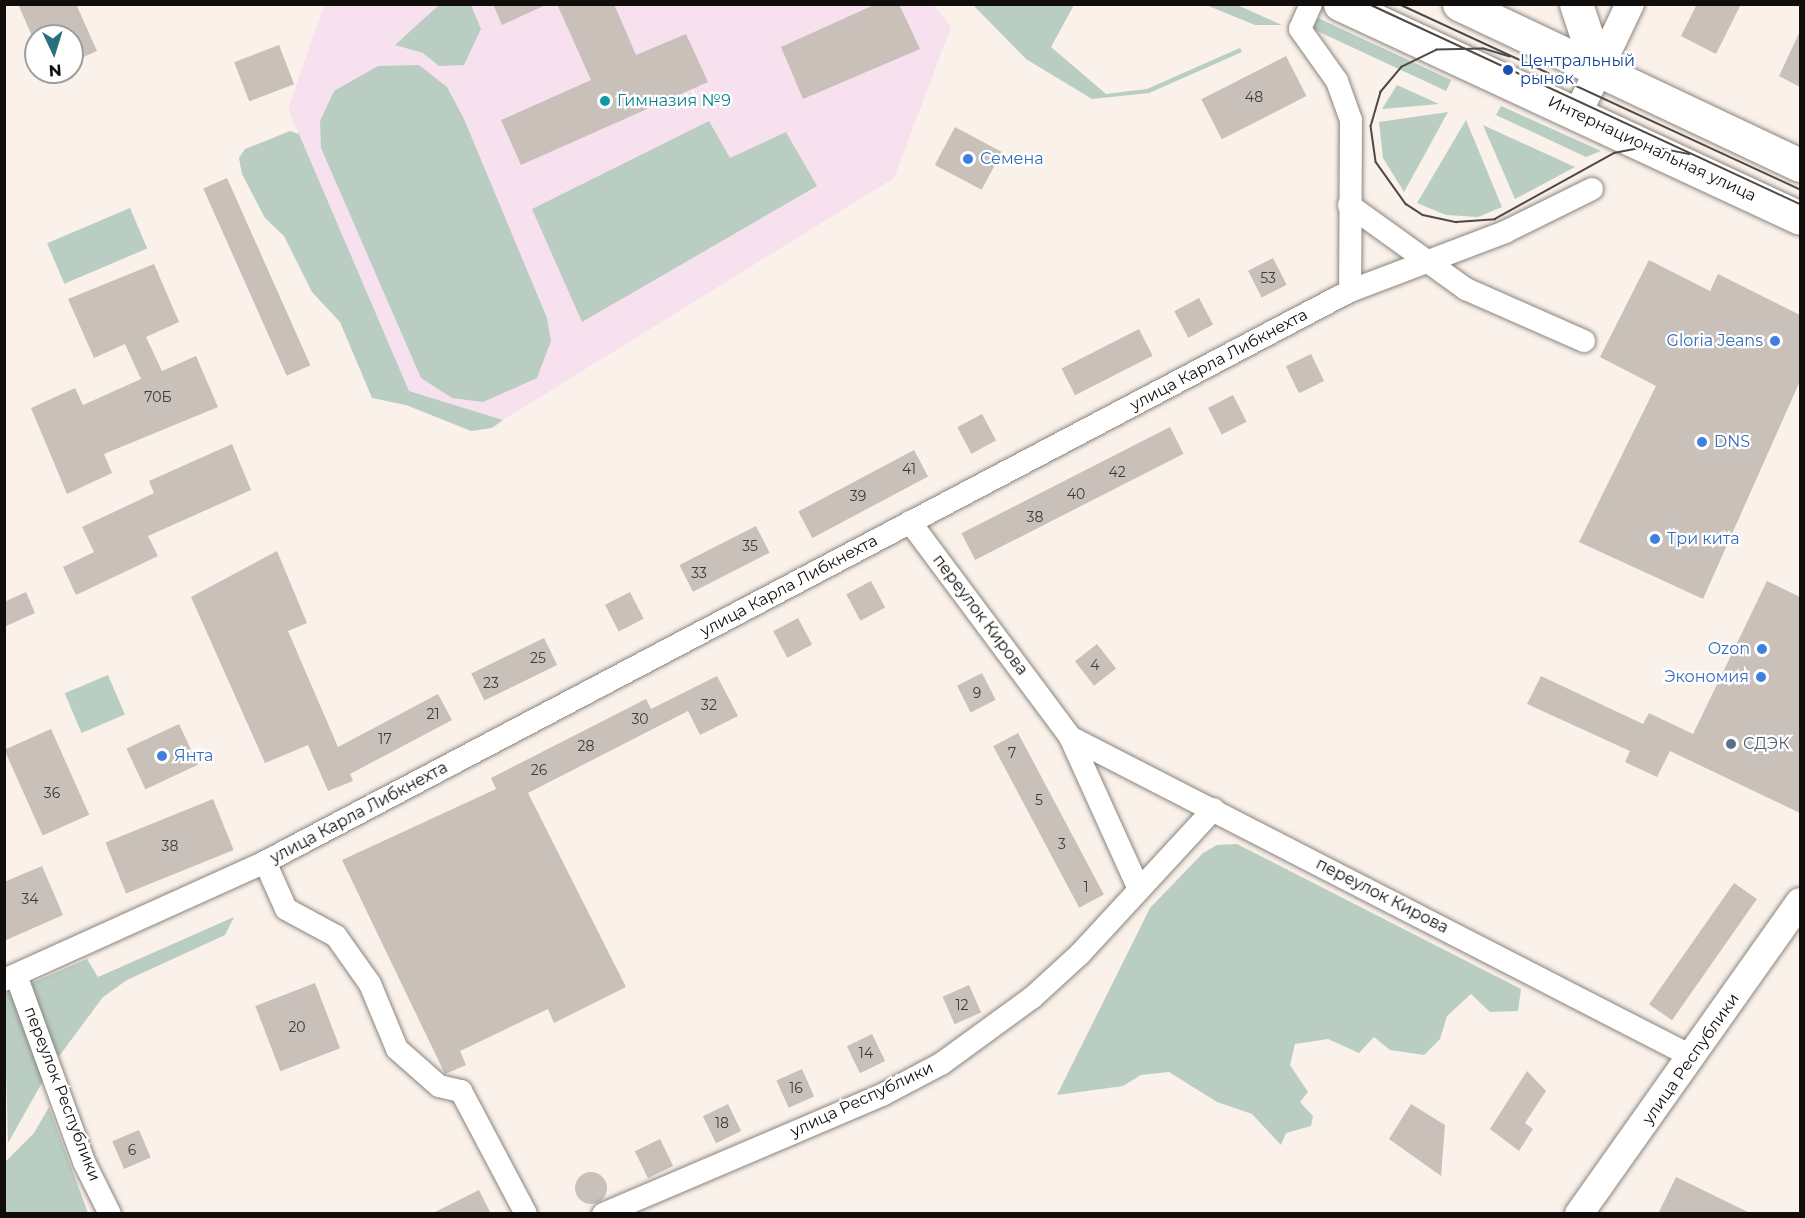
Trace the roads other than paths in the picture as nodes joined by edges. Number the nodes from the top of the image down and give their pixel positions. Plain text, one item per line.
1 (1311, 4) edge
2 (1340, 4) edge
3 (1459, 4) edge
4 (1576, 4) edge
5 (1630, 4) edge
6 (1598, 70) junction
7 (1577, 115) junction
8 (1800, 165) edge
9 (1592, 189) dead end
10 (1349, 205) junction
11 (1800, 218) edge
12 (1429, 260) junction
13 (1350, 291) junction
14 (1584, 341) dead end
15 (910, 522) junction
16 (1070, 737) junction
17 (1214, 809) junction
18 (265, 862) junction
19 (1139, 889) junction
20 (1800, 902) edge
21 (10, 977) edge
22 (1693, 1056) junction
23 (110, 1214) edge
24 (526, 1214) edge
25 (603, 1214) edge
26 (1579, 1214) edge

1 - 10 street
2 - 7 main road, Интернациональная улица
3 - 6 main road
4 - 6 main road
5 - 6 street
6 - 7 street
6 - 8 main road
7 - 11 main road, Интернациональная улица
9 - 12 street, улица Карла Либкнехта
10 - 12 street
10 - 13 street
12 - 13 street, улица Карла Либкнехта
12 - 14 street
13 - 15 street, улица Карла Либкнехта
15 - 16 street, переулок Кирова
15 - 18 street, улица Карла Либкнехта
16 - 17 street, переулок Кирова
16 - 19 street, переулок Кирова
17 - 19 street, улица Республики
17 - 22 street, переулок Кирова
18 - 21 street, улица Карла Либкнехта
18 - 24 street
19 - 25 street, улица Республики
20 - 22 street, улица Республики
21 - 23 street, переулок Республики
22 - 26 street, улица Республики

